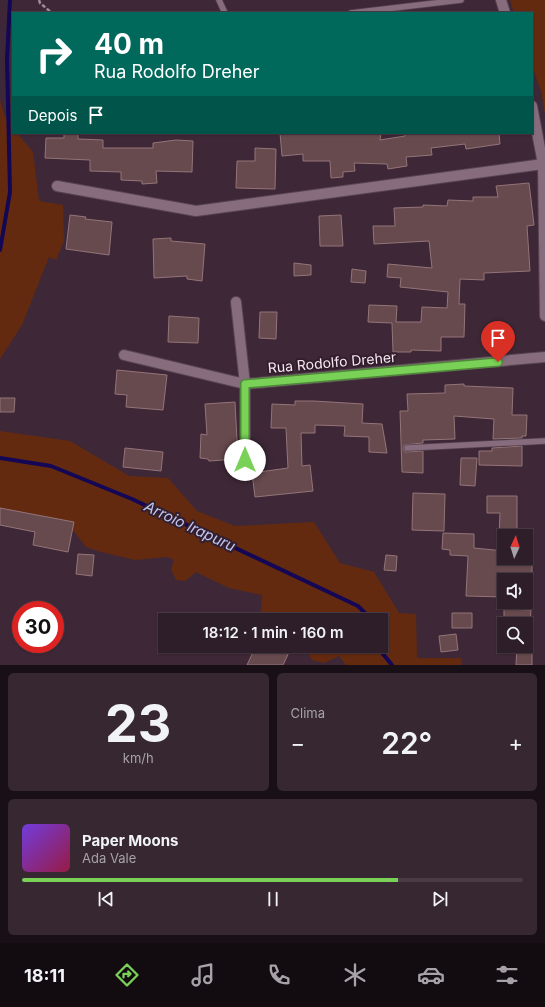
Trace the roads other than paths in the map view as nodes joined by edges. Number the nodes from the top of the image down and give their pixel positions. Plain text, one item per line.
1 (219, 0) edge
2 (461, 0) edge
3 (501, 0) edge
4 (225, 12) edge
5 (359, 12) edge
6 (505, 12) edge
7 (533, 111) edge
8 (543, 164) junction
9 (57, 186) dead end
10 (236, 302) dead end
11 (545, 316) edge
12 (124, 355) dead end
13 (545, 357) edge
14 (245, 384) junction
15 (545, 441) edge
16 (407, 448) dead end
17 (245, 460) dead end

1 - 4 lane
2 - 5 lane
3 - 6 street
7 - 8 street
8 - 9 street
8 - 11 street
10 - 14 street
12 - 14 street, Rua Rodolfo Dreher
13 - 14 street, Rua Rodolfo Dreher
14 - 17 street
15 - 16 lane

